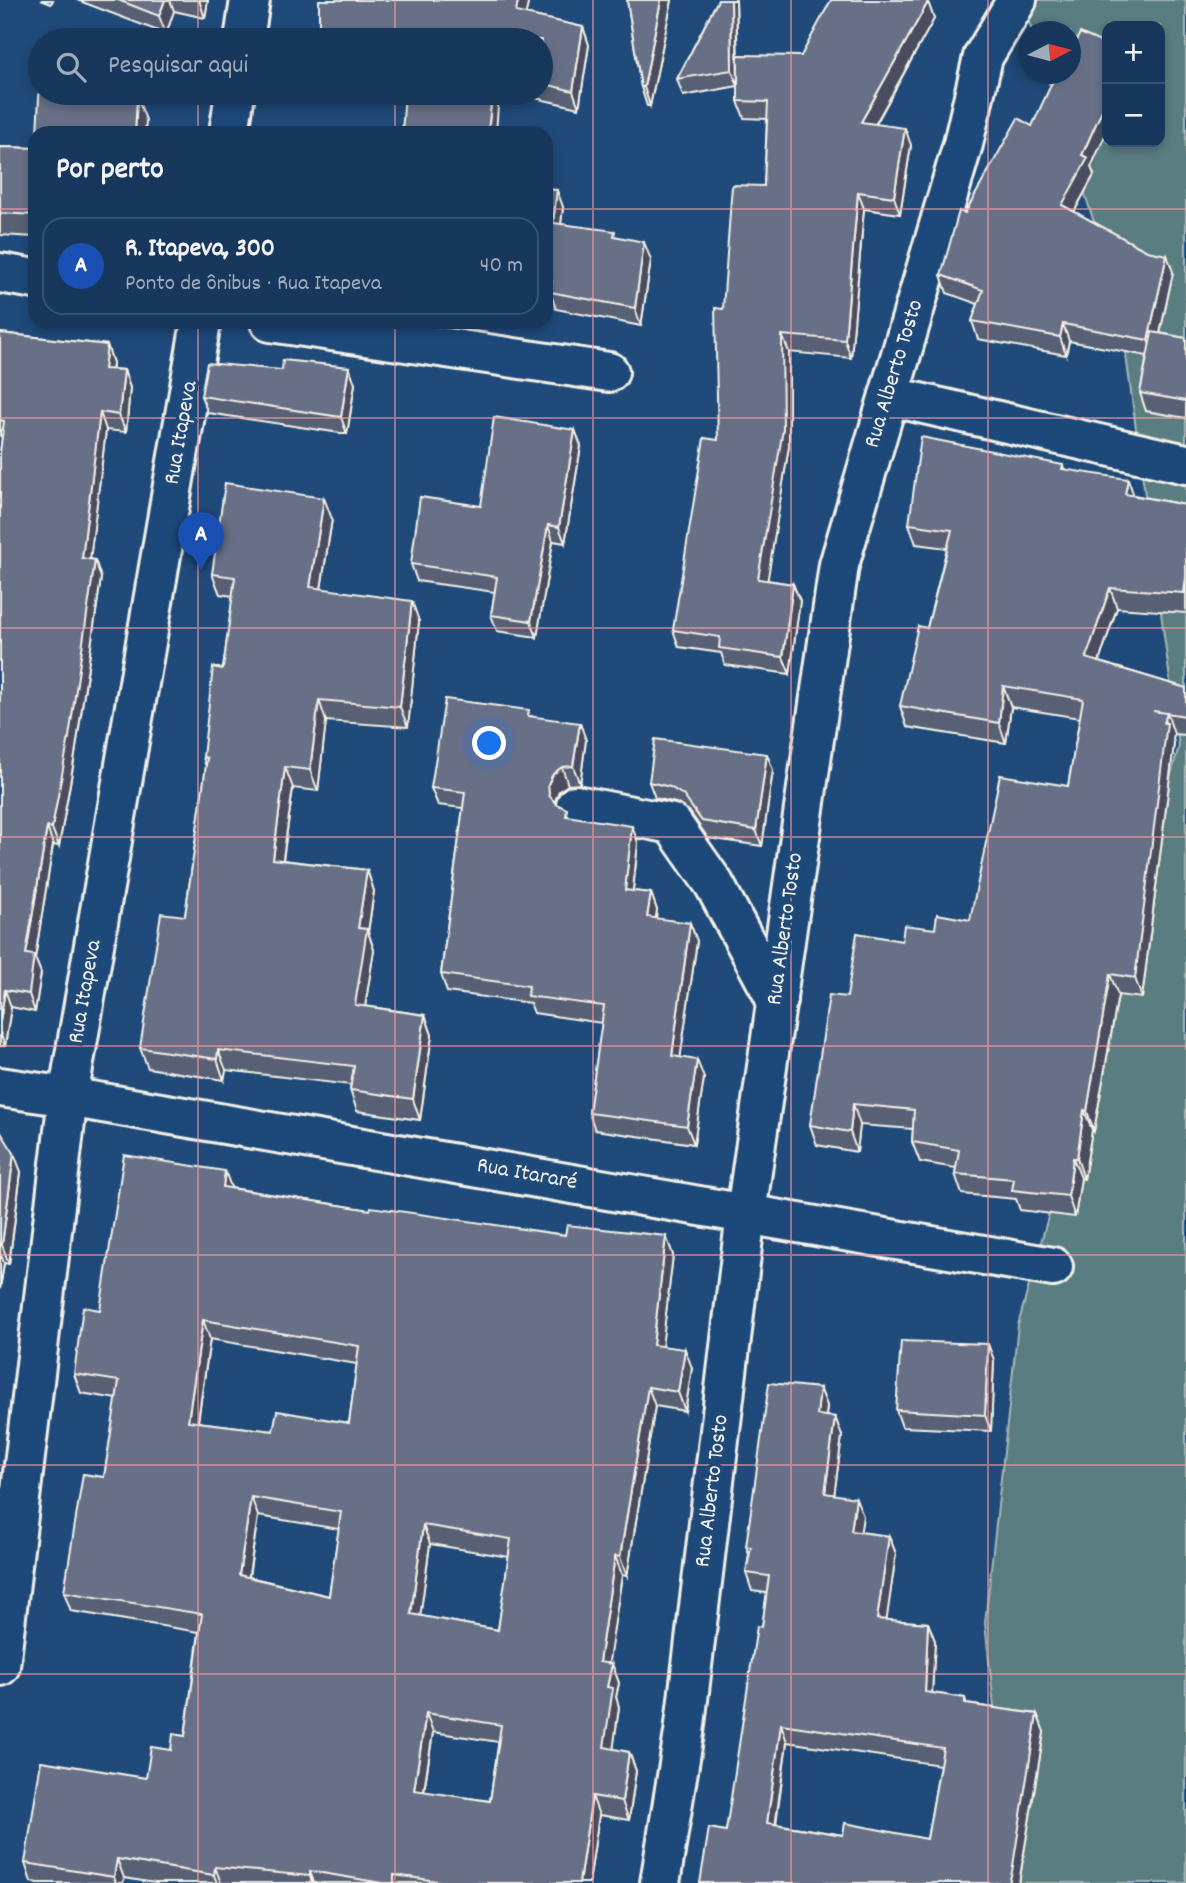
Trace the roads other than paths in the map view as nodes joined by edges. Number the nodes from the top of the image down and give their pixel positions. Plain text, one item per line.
1 (250, 0) edge
2 (1017, 0) edge
3 (246, 28) edge
4 (233, 105) edge
5 (230, 126) edge
6 (0, 273) edge
7 (28, 278) edge
8 (200, 329) edge
9 (317, 329) edge
10 (609, 372) dead end
11 (889, 396) junction
12 (1186, 464) edge
13 (576, 805) dead end
14 (777, 1001) junction
15 (0, 1087) edge
16 (68, 1097) junction
17 (746, 1213) junction
18 (1053, 1268) dead end
19 (0, 1665) edge
20 (660, 1883) edge

1 - 3 street
2 - 11 street, Rua Alberto Tosto
4 - 5 street
6 - 7 street
8 - 16 street, Rua Itapeva
9 - 10 street
11 - 12 street
11 - 14 street, Rua Alberto Tosto
13 - 14 street
14 - 17 street, Rua Alberto Tosto
15 - 16 street, Rua Itararé
16 - 17 street, Rua Itararé
16 - 19 street, Rua Itapeva
17 - 18 street, Rua Itararé
17 - 20 street, Rua Alberto Tosto

